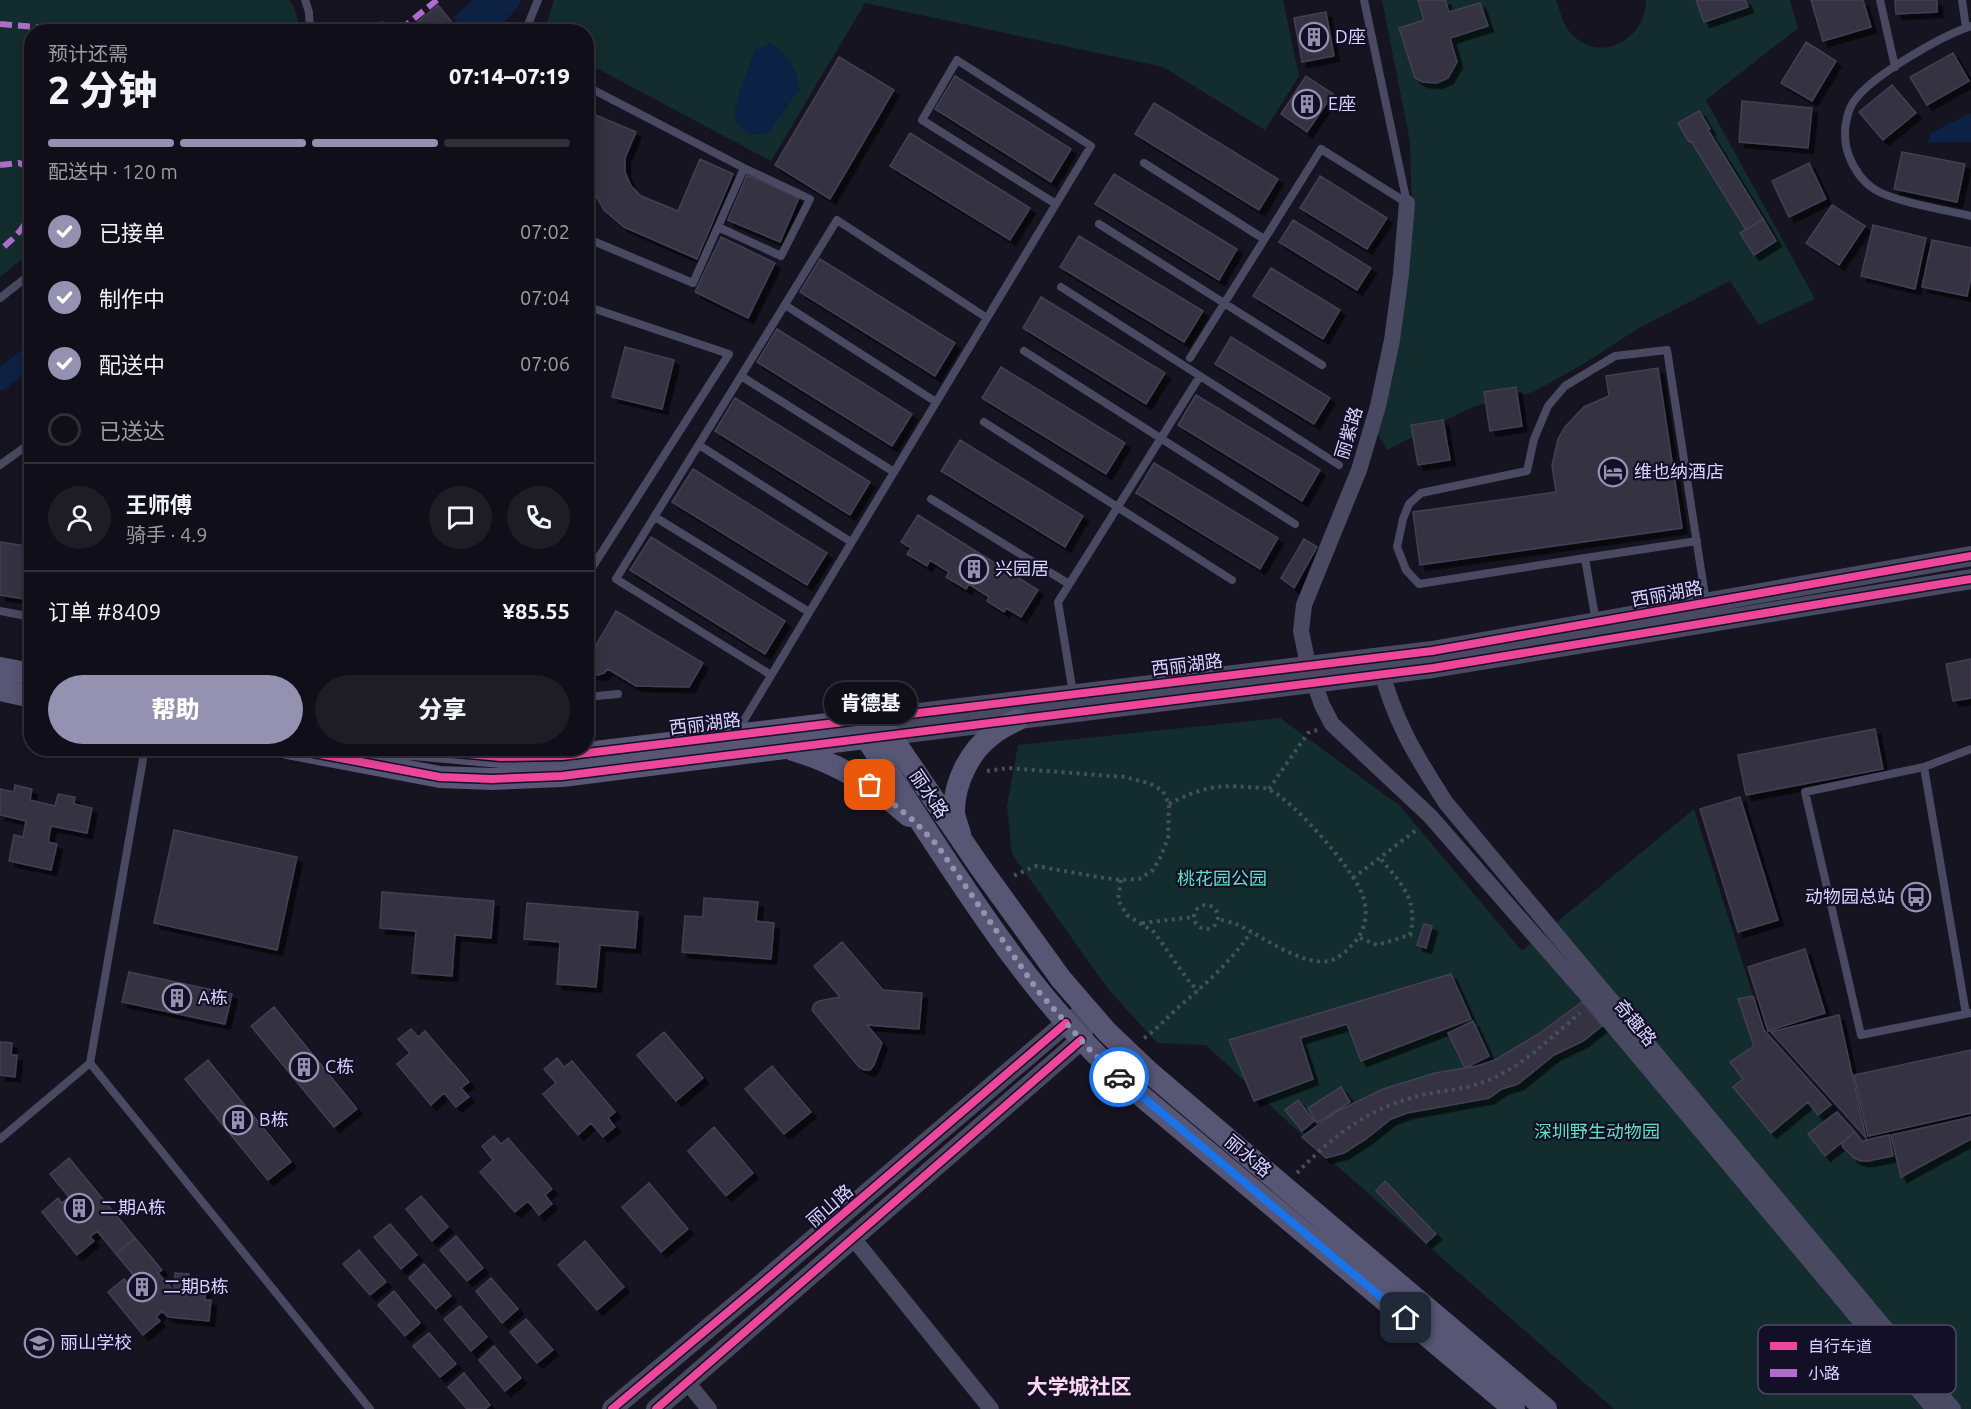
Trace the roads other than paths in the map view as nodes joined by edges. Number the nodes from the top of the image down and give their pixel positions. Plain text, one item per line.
1 (305, 0) edge
2 (538, 0) edge
3 (1364, 0) edge
4 (1880, 0) edge
5 (1962, 0) edge
6 (310, 24) edge
7 (528, 24) edge
8 (1968, 27) edge
9 (1895, 67) junction
10 (594, 90) edge
11 (1143, 163) dead end
12 (744, 168) junction
13 (1407, 203) junction
14 (1056, 204) junction
15 (1971, 216) edge
16 (1099, 224) dead end
17 (718, 226) junction
18 (1264, 239) junction
19 (594, 241) edge
20 (24, 279) edge
21 (1061, 287) dead end
22 (0, 298) edge
23 (1224, 303) junction
24 (785, 305) junction
25 (594, 309) edge
26 (987, 318) junction
27 (1024, 351) dead end
28 (1190, 358) dead end
29 (1322, 365) dead end
30 (741, 376) junction
31 (1200, 376) junction
32 (936, 402) junction
33 (984, 422) dead end
34 (1161, 438) junction
35 (699, 445) junction
36 (24, 448) edge
37 (0, 465) edge
38 (1339, 465) dead end
39 (894, 472) junction
40 (931, 499) dead end
41 (1118, 507) junction
42 (655, 517) junction
43 (1295, 524) dead end
44 (1697, 541) junction
45 (852, 542) junction
46 (1971, 555) edge
47 (1585, 558) junction
48 (594, 565) edge
49 (1971, 579) edge
50 (1232, 580) dead end
51 (1069, 584) junction
52 (1706, 602) junction
53 (0, 611) edge
54 (810, 612) junction
55 (24, 616) edge
56 (1596, 622) junction
57 (1380, 666) junction
58 (0, 668) edge
59 (24, 673) edge
60 (1312, 674) junction
61 (771, 675) junction
62 (0, 690) edge
63 (618, 694) dead end
64 (1074, 694) junction
65 (24, 695) edge
66 (594, 696) edge
67 (1017, 720) junction
68 (868, 729) junction
69 (735, 735) junction
70 (890, 735) junction
71 (786, 748) junction
72 (1971, 749) edge
73 (594, 750) edge
74 (144, 756) edge
75 (329, 756) edge
76 (490, 756) edge
77 (562, 756) edge
78 (1924, 767) junction
79 (962, 841) junction
80 (937, 845) junction
81 (1088, 1011) junction
82 (1969, 1013) edge
83 (1066, 1023) junction
84 (1081, 1040) junction
85 (90, 1063) junction
86 (0, 1139) edge
87 (853, 1238) junction
88 (1864, 1325) edge
89 (1883, 1325) edge
90 (687, 1382) junction
91 (1921, 1394) edge
92 (1940, 1394) edge
93 (370, 1409) edge
94 (612, 1409) edge
95 (656, 1409) edge
96 (709, 1409) edge
97 (991, 1409) edge
98 (1514, 1409) edge
99 (1546, 1409) edge
100 (1934, 1409) edge
101 (1953, 1409) edge

1 - 6 lane
2 - 7 lane
3 - 13 lane
4 - 9 lane
5 - 8 lane
8 - 9 lane
9 - 15 lane
10 - 12 lane
11 - 18 lane
12 - 17 lane
12 - 17 lane
13 - 18 lane
13 - 60 street, 丽紫路
14 - 14 lane
14 - 26 lane
16 - 23 lane
17 - 19 lane
18 - 23 lane
20 - 22 lane
21 - 31 lane
23 - 28 lane
23 - 29 lane
24 - 26 lane
24 - 30 lane
24 - 32 lane
25 - 48 lane
26 - 32 lane
27 - 34 lane
30 - 35 lane
30 - 39 lane
31 - 34 lane
31 - 38 lane
32 - 39 lane
33 - 41 lane
34 - 41 lane
34 - 43 lane
35 - 42 lane
35 - 45 lane
36 - 37 lane
39 - 45 lane
40 - 51 lane
41 - 50 lane
41 - 51 lane
42 - 54 lane
42 - 61 lane
44 - 47 lane
44 - 47 lane
44 - 52 lane
45 - 54 lane
46 - 52 street, 西丽湖路
47 - 56 lane
49 - 57 street, 西丽湖路
51 - 64 lane
52 - 56 street, 西丽湖路
53 - 55 lane
54 - 61 lane
56 - 57 street, 西丽湖路
57 - 60 street, 西丽湖路
57 - 89 street, 奇趣路
58 - 59 main road
60 - 64 street, 西丽湖路
60 - 67 street, 西丽湖路
60 - 88 street, 奇趣路
61 - 69 lane
62 - 65 main road
63 - 66 lane
64 - 68 street, 西丽湖路
67 - 70 street, 西丽湖路
67 - 79 main road
68 - 69 main road, 西丽湖路
68 - 70 main road, 丽水路
68 - 71 main road, 西丽湖路
68 - 80 main road, 丽水路
69 - 73 main road, 西丽湖路
70 - 79 main road, 丽水路
71 - 75 main road, 西丽湖路
71 - 80 main road
72 - 78 lane
74 - 85 lane
76 - 77 main road, 西丽湖路
78 - 82 lane
78 - 82 lane
79 - 81 main road, 丽水路
80 - 83 main road, 丽水路
81 - 83 street, 丽山路
81 - 84 street
81 - 99 main road, 丽水路
83 - 84 main road, 丽水路
83 - 94 street, 丽山路
84 - 87 street
84 - 98 main road, 丽水路
85 - 86 lane
85 - 93 lane
87 - 90 street
87 - 97 street
90 - 95 street
90 - 96 street
91 - 100 street, 奇趣路
92 - 101 street, 奇趣路

